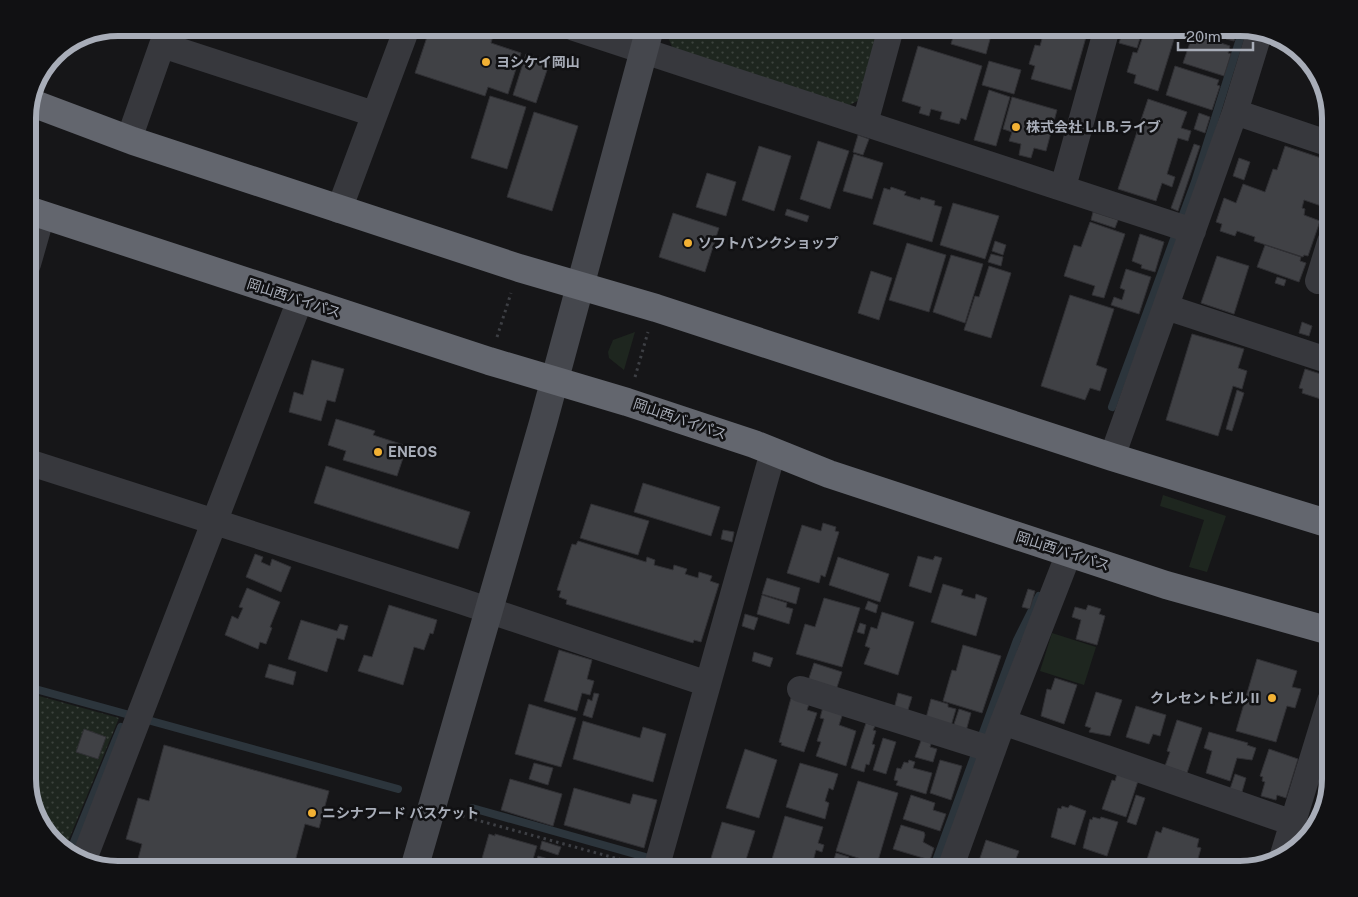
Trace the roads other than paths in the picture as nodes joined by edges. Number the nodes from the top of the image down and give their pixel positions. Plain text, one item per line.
1 (403, 36) edge
2 (627, 36) edge
3 (889, 36) edge
4 (1105, 36) edge
5 (647, 39) edge
6 (1258, 39) edge
7 (38, 105) edge
8 (366, 111) junction
9 (1235, 112) junction
10 (865, 123) junction
11 (129, 139) junction
12 (1322, 141) edge
13 (1063, 187) junction
14 (339, 210) junction
15 (36, 213) edge
16 (1184, 228) junction
17 (1322, 268) edge
18 (1318, 281) dead end
19 (580, 286) junction
20 (300, 300) junction
21 (1166, 307) junction
22 (1322, 357) edge
23 (554, 380) junction
24 (774, 452) junction
25 (1112, 457) junction
26 (36, 465) edge
27 (208, 519) junction
28 (1322, 522) edge
29 (1069, 553) junction
30 (488, 610) junction
31 (1322, 629) edge
32 (708, 684) junction
33 (800, 689) dead end
34 (1003, 722) junction
35 (1322, 727) edge
36 (983, 747) junction
37 (1293, 823) junction
38 (1286, 846) edge
39 (86, 854) edge
40 (417, 861) edge
41 (658, 861) edge
42 (952, 861) edge

1 - 8 street
2 - 5 street
3 - 10 street
4 - 13 street
5 - 10 street
5 - 19 street
6 - 9 street
7 - 11 highway
8 - 11 street
8 - 14 street
9 - 12 street
9 - 16 street
10 - 13 street
11 - 14 highway
13 - 16 street
14 - 19 highway
15 - 20 highway, 岡山西バイパス
16 - 21 street
17 - 18 street
19 - 23 street
19 - 25 highway
20 - 23 highway, 岡山西バイパス
20 - 27 street
21 - 22 street
21 - 25 street
23 - 24 highway, 岡山西バイパス
23 - 30 street
24 - 29 highway, 岡山西バイパス
24 - 32 street
25 - 28 highway
26 - 27 street
27 - 30 street
27 - 39 street
29 - 31 highway, 岡山西バイパス
29 - 34 street
30 - 32 street
30 - 40 street
32 - 41 street
33 - 36 street
34 - 36 street
34 - 37 street
35 - 37 street
36 - 42 street
37 - 38 street

